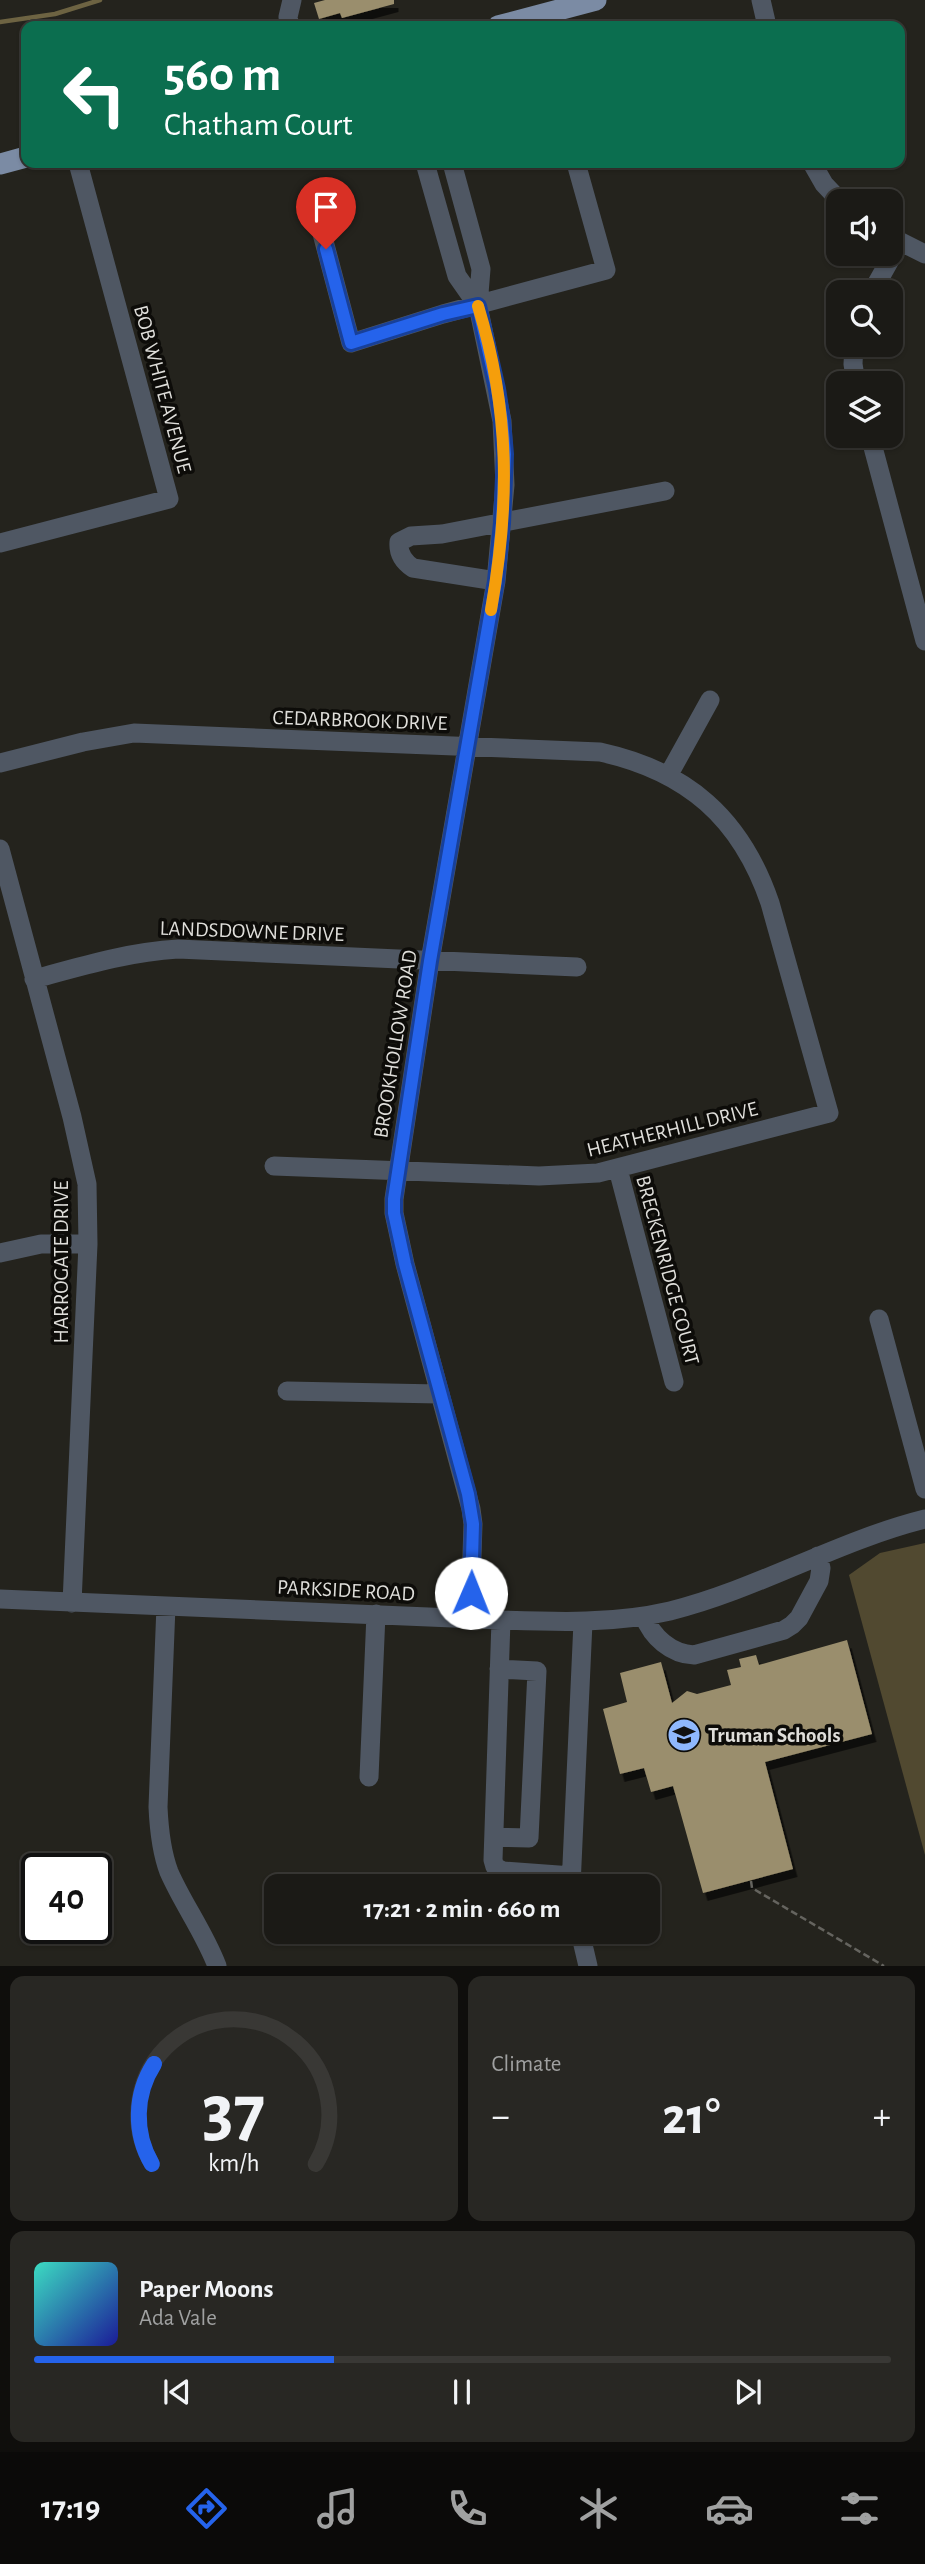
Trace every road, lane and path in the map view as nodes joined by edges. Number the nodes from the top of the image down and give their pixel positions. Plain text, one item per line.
1 (292, 0) edge
2 (596, 0) edge
3 (761, 0) edge
4 (289, 21) edge
5 (517, 21) edge
6 (767, 21) edge
7 (21, 158) edge
8 (0, 164) edge
9 (79, 168) edge
10 (426, 168) edge
11 (453, 168) edge
12 (577, 168) edge
13 (815, 168) edge
14 (828, 189) edge
15 (320, 226) dead end
16 (903, 243) edge
17 (925, 254) edge
18 (478, 306) junction
19 (873, 448) edge
20 (665, 491) dead end
21 (502, 523) junction
22 (0, 543) edge
23 (496, 581) junction
24 (925, 641) edge
25 (710, 700) dead end
26 (467, 747) junction
27 (0, 763) edge
28 (668, 776) junction
29 (0, 849) edge
30 (430, 961) junction
31 (577, 967) dead end
32 (34, 979) junction
33 (828, 1113) joint
34 (274, 1166) dead end
35 (618, 1169) junction
36 (398, 1170) junction
37 (88, 1244) junction
38 (0, 1253) edge
39 (879, 1319) dead end
40 (674, 1382) dead end
41 (287, 1391) dead end
42 (439, 1394) junction
43 (925, 1489) edge
44 (925, 1519) edge
45 (818, 1556) junction
46 (0, 1599) edge
47 (72, 1603) junction
48 (166, 1606) junction
49 (376, 1614) junction
50 (644, 1616) junction
51 (470, 1619) junction
52 (501, 1620) junction
53 (583, 1622) junction
54 (499, 1669) junction
55 (369, 1777) dead end
56 (494, 1837) junction
57 (523, 1874) edge
58 (571, 1874) edge
59 (751, 1881) dead end
60 (583, 1944) edge
61 (217, 1965) edge
62 (588, 1965) edge
63 (884, 1965) edge

1 - 4 street
2 - 5 main road
3 - 6 street
7 - 8 main road
9 - 22 street, BOB WHITE AVENUE
10 - 18 street, BROOKHOLLOW ROAD
11 - 18 street, BROOKHOLLOW ROAD
12 - 18 street
13 - 14 street
15 - 18 street
16 - 17 street
18 - 21 street, BROOKHOLLOW ROAD
19 - 24 street
20 - 21 street
21 - 23 street, BROOKHOLLOW ROAD
21 - 23 street
23 - 26 street, BROOKHOLLOW ROAD
25 - 28 street
26 - 27 street, CEDARBROOK DRIVE
26 - 28 street, CEDARBROOK DRIVE
26 - 30 street, BROOKHOLLOW ROAD
28 - 33 street, CEDARBROOK DRIVE
29 - 32 street, HARROGATE DRIVE
30 - 31 street, LANDSDOWNE DRIVE
30 - 32 street, LANDSDOWNE DRIVE
30 - 36 street, BROOKHOLLOW ROAD
32 - 37 street, HARROGATE DRIVE
33 - 35 street, HEATHERHILL DRIVE
34 - 36 street, HEATHERHILL DRIVE
35 - 36 street, HEATHERHILL DRIVE
35 - 40 street, BRECKENRIDGE COURT
36 - 42 street, BROOKHOLLOW ROAD
37 - 38 street
37 - 47 street, HARROGATE DRIVE
39 - 43 street
41 - 42 street
42 - 51 street, BROOKHOLLOW ROAD
44 - 45 street, PARKSIDE ROAD
45 - 50 street, PARKSIDE ROAD
45 - 50 street
46 - 47 street, PARKSIDE ROAD
47 - 48 street, PARKSIDE ROAD
48 - 49 street, PARKSIDE ROAD
48 - 61 street
49 - 51 street, PARKSIDE ROAD
49 - 55 street
50 - 53 street, PARKSIDE ROAD
51 - 52 street, PARKSIDE ROAD
52 - 53 street, PARKSIDE ROAD
52 - 54 street
53 - 58 street
54 - 56 street
54 - 56 street
56 - 57 street
59 - 63 path
60 - 62 street

